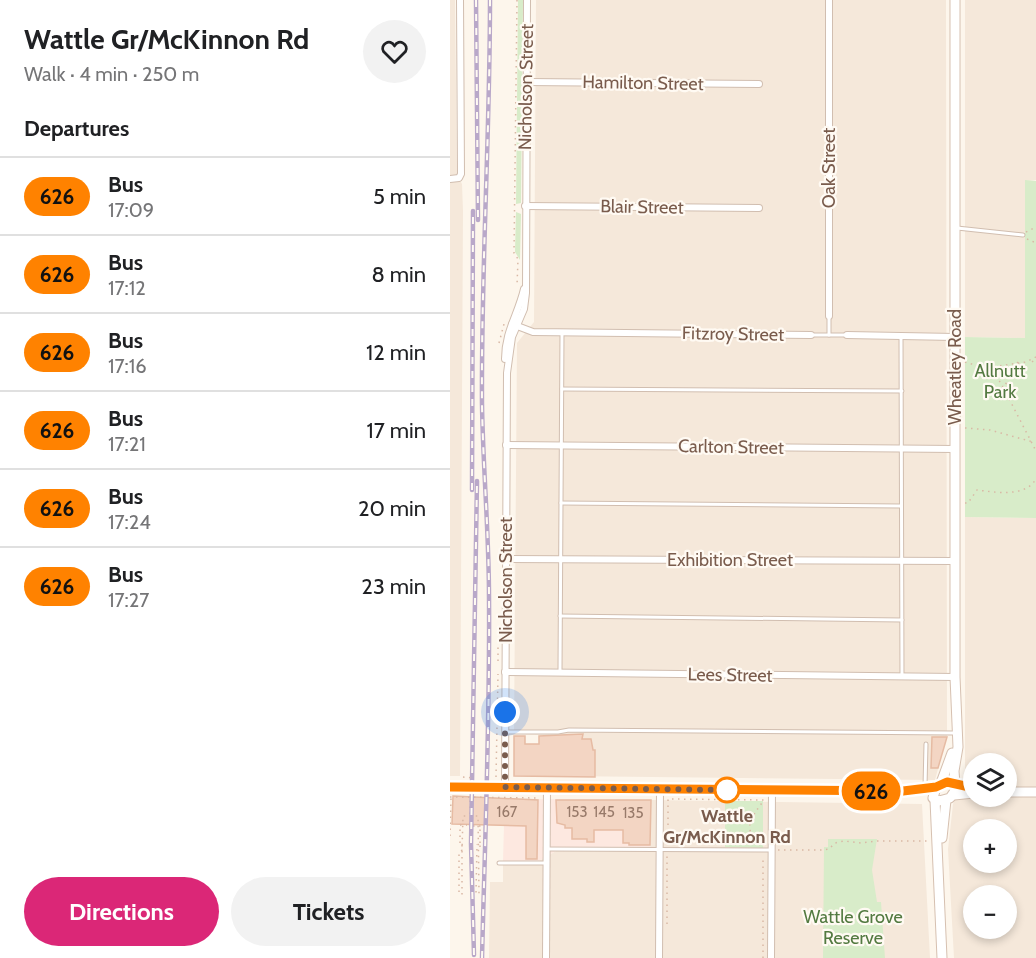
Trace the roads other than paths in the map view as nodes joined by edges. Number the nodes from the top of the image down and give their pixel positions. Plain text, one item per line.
1 (460, 0) edge
2 (528, 0) edge
3 (829, 0) edge
4 (955, 0) edge
5 (526, 82) junction
6 (759, 84) dead end
7 (450, 179) edge
8 (525, 206) junction
9 (759, 208) dead end
10 (956, 228) junction
11 (1023, 235) road end
12 (829, 316) joint
13 (514, 325) junction
14 (562, 333) junction
15 (811, 335) joint
16 (829, 335) junction
17 (847, 335) joint
18 (901, 336) junction
19 (955, 337) junction
20 (562, 389) junction
21 (902, 391) junction
22 (506, 445) junction
23 (561, 445) junction
24 (902, 449) junction
25 (955, 449) junction
26 (561, 503) junction
27 (902, 506) junction
28 (506, 559) junction
29 (561, 559) junction
30 (902, 561) junction
31 (955, 561) junction
32 (560, 616) junction
33 (902, 620) junction
34 (505, 672) junction
35 (560, 673) junction
36 (902, 676) junction
37 (955, 676) junction
38 (505, 732) junction
39 (956, 733) junction
40 (926, 744) dead end
41 (939, 785) junction
42 (505, 787) junction
43 (547, 788) junction
44 (660, 789) junction
45 (925, 789) junction
46 (772, 790) junction
47 (963, 790) edge
48 (903, 791) junction
49 (953, 791) junction
50 (963, 792) edge
51 (1017, 792) edge
52 (1036, 792) edge
53 (450, 794) edge
54 (934, 799) junction
55 (547, 849) junction
56 (659, 849) junction
57 (771, 850) junction
58 (938, 861) junction
59 (499, 863) dead end
60 (547, 863) junction
61 (546, 958) edge
62 (659, 958) edge
63 (771, 958) edge
64 (942, 958) edge

1 - 7 street
2 - 5 street, Nicholson Street
3 - 12 street, Oak Street
4 - 10 street, Wheatley Road
5 - 6 street, Hamilton Street
5 - 8 street, Nicholson Street
8 - 9 street, Blair Street
8 - 13 street, Nicholson Street
10 - 11 lane
10 - 19 street, Wheatley Road
12 - 16 lane, Oak Street
13 - 14 street, Fitzroy Street
13 - 22 street, Nicholson Street
14 - 15 street, Fitzroy Street
14 - 20 lane
15 - 16 lane, Fitzroy Street
16 - 17 lane, Fitzroy Street
17 - 18 street, Fitzroy Street
18 - 19 street, Fitzroy Street
18 - 21 lane
19 - 25 street, Wheatley Road
20 - 21 lane
20 - 23 lane
21 - 24 lane
22 - 23 street, Carlton Street
22 - 28 street, Nicholson Street
23 - 24 street, Carlton Street
23 - 26 lane
24 - 25 street, Carlton Street
24 - 27 lane
25 - 31 street, Wheatley Road
26 - 27 lane
26 - 29 lane
27 - 30 lane
28 - 29 street, Exhibition Street
28 - 34 street, Nicholson Street
29 - 30 street, Exhibition Street
29 - 32 lane
30 - 31 street, Exhibition Street
30 - 33 lane
31 - 37 street, Wheatley Road
32 - 33 lane
32 - 35 lane
33 - 36 lane
34 - 35 street, Lees Street
34 - 38 street, Nicholson Street
35 - 36 street, Lees Street
36 - 37 street, Lees Street
37 - 39 street, Wheatley Road
38 - 39 lane
38 - 42 street, Nicholson Street
39 - 41 street, Wheatley Road
39 - 49 street, Wheatley Road
40 - 45 lane
41 - 45 street
41 - 49 street
41 - 54 street, Wheatley Road
42 - 43 street
42 - 53 street, bridge
43 - 44 street
43 - 55 street
44 - 46 street
44 - 56 street
45 - 48 street
46 - 48 street
46 - 57 street
47 - 49 street
48 - 54 street
49 - 50 street
49 - 54 street
49 - 58 street, Wheatley Road
51 - 52 street
54 - 58 street, Wheatley Road
55 - 56 lane
55 - 60 street
56 - 57 lane
56 - 62 street
57 - 63 street
58 - 64 street, Wheatley Road
59 - 60 lane
60 - 61 street

